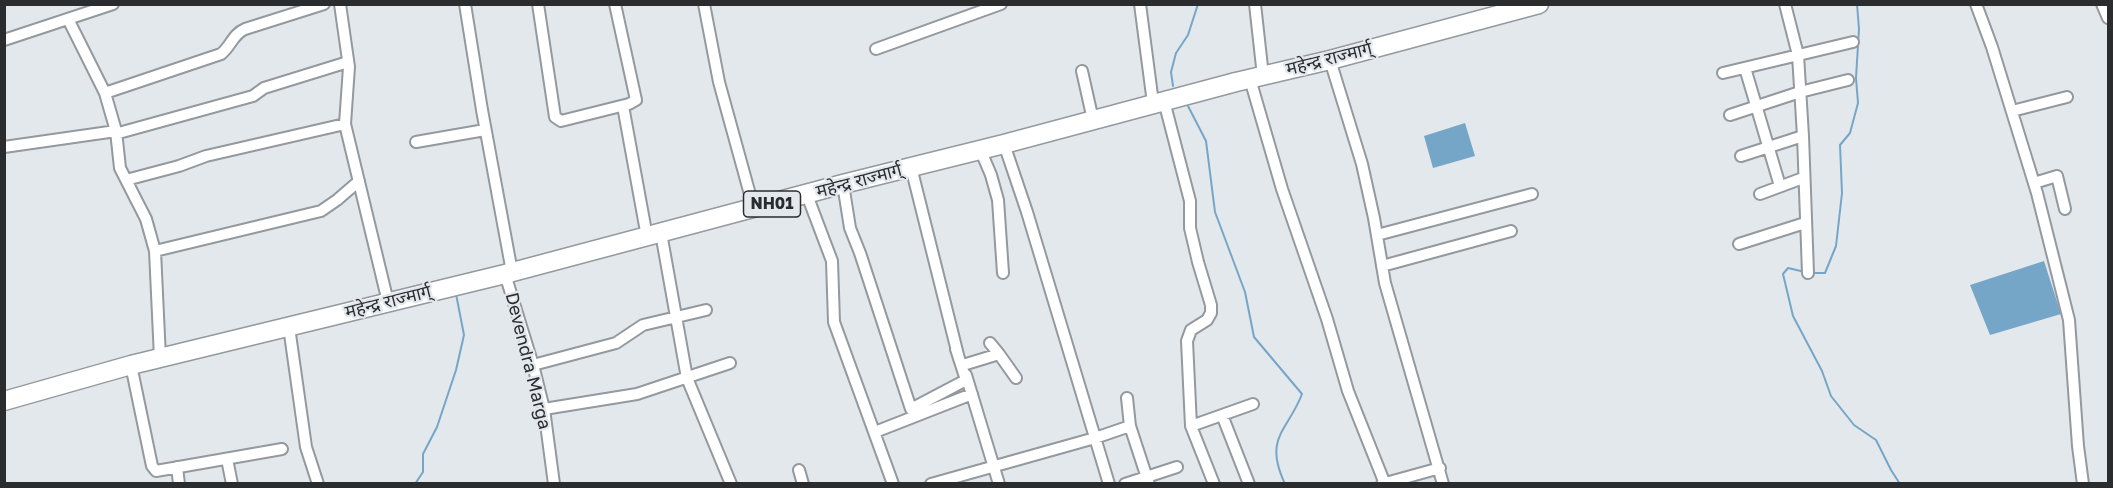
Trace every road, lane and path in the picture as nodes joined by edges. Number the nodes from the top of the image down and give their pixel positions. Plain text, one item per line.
1 (113, 4) edge
2 (324, 4) edge
3 (340, 4) edge
4 (465, 4) edge
5 (538, 4) edge
6 (615, 4) edge
7 (704, 4) edge
8 (1000, 4) edge
9 (1140, 4) edge
10 (1255, 4) edge
11 (1539, 4) edge
12 (1785, 4) edge
13 (1976, 4) edge
14 (2102, 4) edge
15 (2109, 18) edge
16 (68, 19) junction
17 (4, 40) edge
18 (1853, 42) dead end
19 (876, 49) dead end
20 (1798, 55) junction
21 (1330, 60) junction
22 (348, 62) junction
23 (1745, 68) junction
24 (1082, 71) dead end
25 (1723, 73) dead end
26 (1256, 77) junction
27 (1848, 80) dead end
28 (1800, 92) junction
29 (105, 93) junction
30 (2067, 97) dead end
31 (1159, 102) junction
32 (623, 106) junction
33 (1756, 106) junction
34 (2012, 111) junction
35 (1730, 115) dead end
36 (1093, 120) junction
37 (345, 124) junction
38 (486, 130) junction
39 (116, 133) junction
40 (1803, 136) junction
41 (416, 142) dead end
42 (1004, 144) junction
43 (4, 147) edge
44 (1768, 147) junction
45 (980, 149) junction
46 (1741, 156) dead end
47 (911, 167) junction
48 (1803, 178) junction
49 (126, 180) junction
50 (359, 181) junction
51 (2034, 183) junction
52 (843, 184) junction
53 (1779, 186) junction
54 (1532, 194) dead end
55 (1760, 194) dead end
56 (807, 195) junction
57 (754, 209) junction
58 (2065, 209) dead end
59 (1805, 223) junction
60 (1511, 231) dead end
61 (654, 235) junction
62 (1377, 235) junction
63 (1739, 244) dead end
64 (155, 251) junction
65 (1382, 266) junction
66 (509, 273) junction
67 (1003, 273) dead end
68 (1808, 273) dead end
69 (388, 302) junction
70 (706, 310) dead end
71 (676, 316) junction
72 (289, 327) junction
73 (990, 343) dead end
74 (956, 349) junction
75 (999, 354) junction
76 (160, 358) junction
77 (730, 363) dead end
78 (131, 365) junction
79 (533, 365) junction
80 (963, 366) junction
81 (687, 378) junction
82 (1016, 378) dead end
83 (972, 394) junction
84 (1127, 398) dead end
85 (4, 401) edge
86 (1253, 404) dead end
87 (543, 409) junction
88 (1222, 415) junction
89 (1130, 426) junction
90 (1191, 426) junction
91 (874, 432) junction
92 (1095, 438) junction
93 (282, 449) dead end
94 (227, 459) junction
95 (994, 466) junction
96 (177, 467) junction
97 (1177, 467) dead end
98 (1440, 468) junction
99 (799, 470) dead end
100 (1148, 480) edge
101 (179, 483) edge
102 (232, 483) edge
103 (318, 483) edge
104 (554, 483) edge
105 (731, 483) edge
106 (803, 483) edge
107 (893, 483) edge
108 (931, 483) edge
109 (999, 483) edge
110 (1109, 483) edge
111 (1125, 483) edge
112 (1215, 483) edge
113 (1249, 483) edge
114 (1384, 483) edge
115 (1443, 483) edge
116 (2084, 483) edge

1 - 16 street
2 - 29 street
3 - 22 street
4 - 38 street, Devendra Marga
5 - 32 street
6 - 32 street
7 - 57 street
8 - 19 street
9 - 31 street
10 - 26 street
11 - 21 highway, महेन्द्र राज्मार्ग् / NH01
12 - 20 street
13 - 34 street
14 - 15 street
16 - 17 street
16 - 29 street
18 - 20 street
20 - 23 street
20 - 28 street
21 - 26 highway, महेन्द्र राज्मार्ग् / NH01
21 - 62 street
22 - 37 street
22 - 39 street
23 - 25 street
23 - 33 street
24 - 36 street
26 - 31 highway, महेन्द्र राज्मार्ग् / NH01
26 - 114 street
27 - 28 street
28 - 33 street
28 - 40 street
29 - 39 street
30 - 34 street
31 - 36 highway, महेन्द्र राज्मार्ग् / NH01
31 - 90 street
32 - 61 street
33 - 35 street
33 - 44 street
34 - 51 street
36 - 42 highway, महेन्द्र राज्मार्ग् / NH01
37 - 49 street
37 - 50 street
38 - 41 street
38 - 66 street, Devendra Marga
39 - 43 street
39 - 49 street
40 - 44 street
40 - 48 street
42 - 45 highway, महेन्द्र राज्मार्ग् / NH01
42 - 92 street
44 - 46 street
44 - 53 street
45 - 47 highway, महेन्द्र राज्मार्ग् / NH01
45 - 67 street
47 - 52 highway, महेन्द्र राज्मार्ग् / NH01
47 - 74 street
48 - 53 street
48 - 59 street
49 - 64 street
50 - 64 street
50 - 69 street
51 - 58 street
51 - 116 street
52 - 56 highway, महेन्द्र राज्मार्ग् / NH01
52 - 74 street
53 - 55 street
54 - 62 street
56 - 57 highway, महेन्द्र राज्मार्ग् / NH01
56 - 91 street
57 - 61 highway, महेन्द्र राज्मार्ग् / NH01
59 - 63 street
59 - 68 street
60 - 65 street
61 - 66 highway, महेन्द्र राज्मार्ग् / NH01
61 - 71 street
62 - 65 street
64 - 76 street
65 - 98 street
66 - 69 highway, महेन्द्र राज्मार्ग् / NH01
66 - 79 street, Devendra Marga
69 - 72 highway, महेन्द्र राज्मार्ग् / NH01
70 - 71 street
71 - 79 street
71 - 81 street
72 - 76 highway, महेन्द्र राज्मार्ग् / NH01
72 - 103 street
73 - 75 street
74 - 80 street
75 - 80 street
75 - 82 street
76 - 78 highway, महेन्द्र राज्मार्ग् / NH01
77 - 81 street
78 - 85 highway, महेन्द्र राज्मार्ग् / NH01
78 - 96 street
79 - 87 street, Devendra Marga
80 - 83 street
81 - 87 street
81 - 105 street
83 - 91 street
83 - 95 street
84 - 89 street
86 - 88 street
87 - 104 street, Devendra Marga
88 - 90 street
88 - 113 street
89 - 92 street
89 - 100 street
90 - 112 street
91 - 107 street
92 - 95 street
92 - 110 street
93 - 94 street
94 - 96 street
94 - 102 street
95 - 108 street
95 - 109 street
96 - 101 street
97 - 100 street
98 - 114 street
98 - 115 street
99 - 106 street
100 - 111 street

